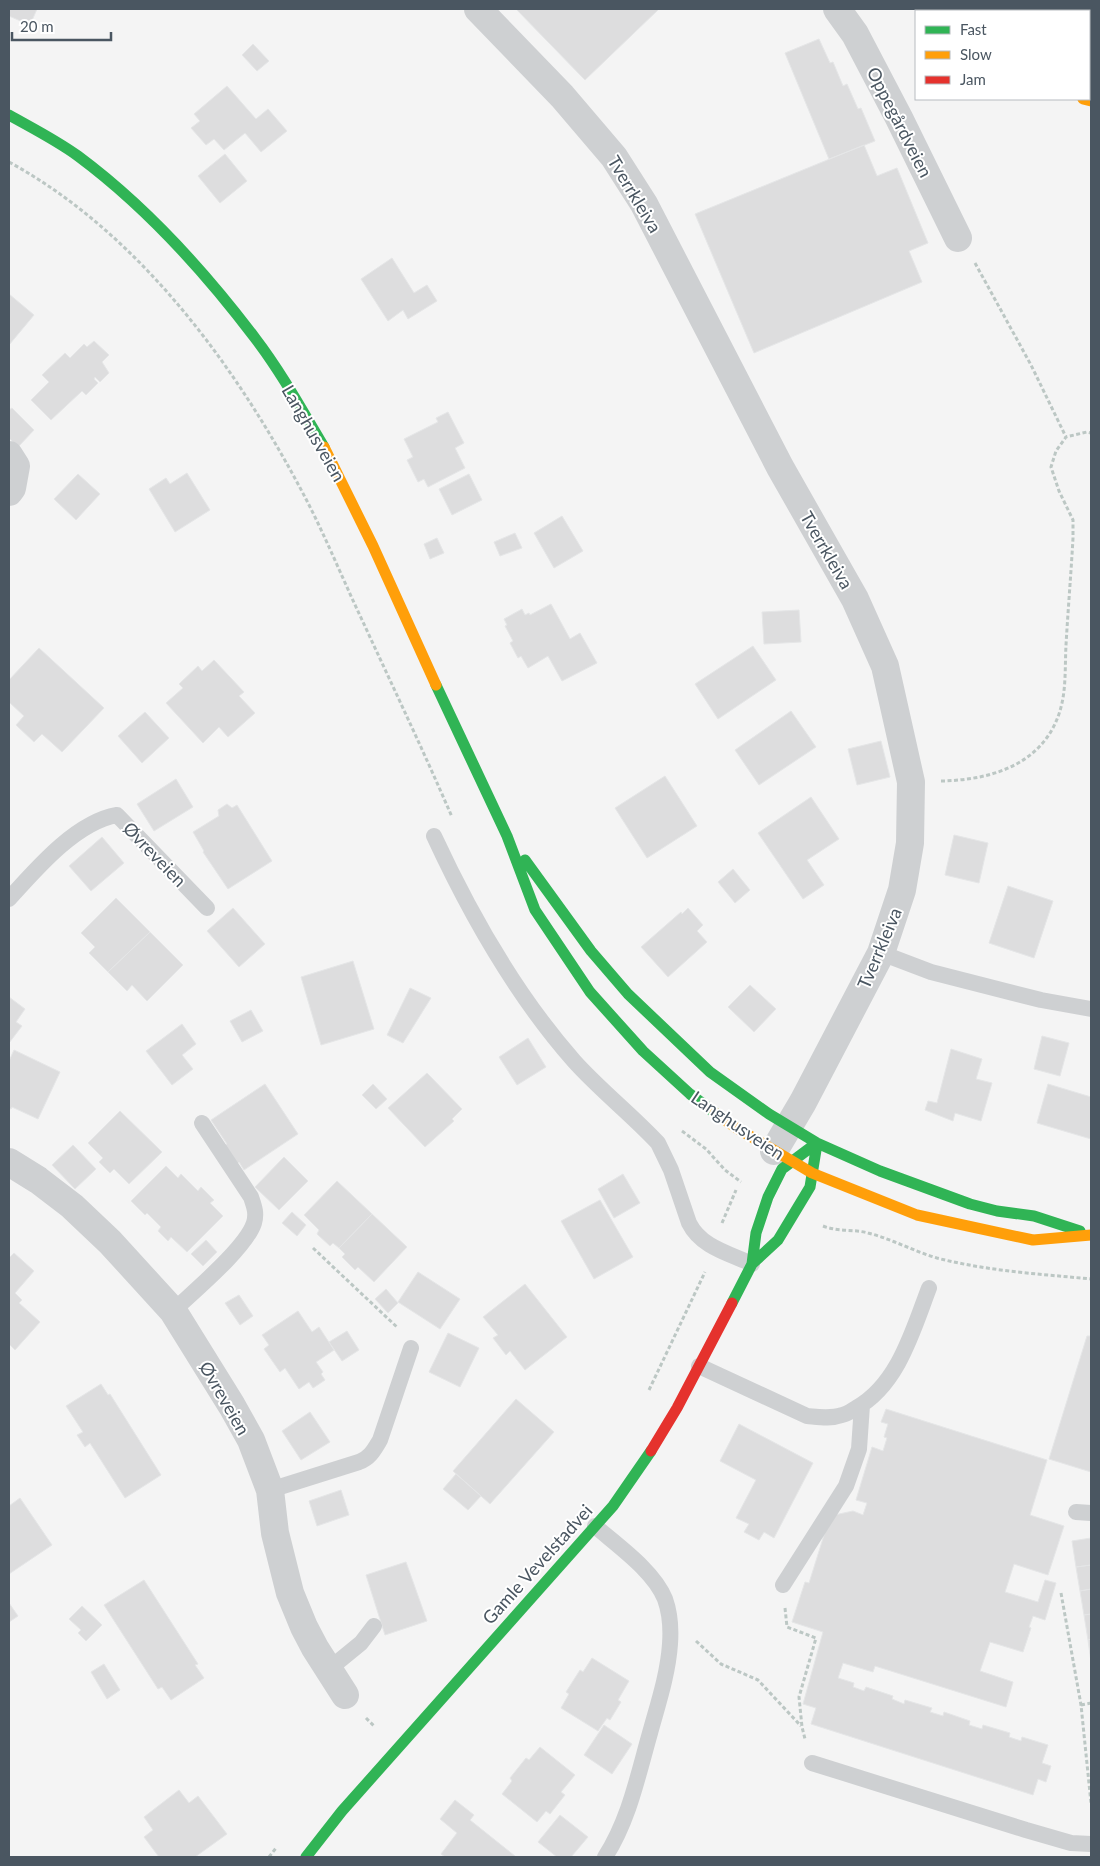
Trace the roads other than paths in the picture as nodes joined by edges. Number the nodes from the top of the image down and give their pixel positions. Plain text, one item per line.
1 (478, 9) edge
2 (837, 9) edge
3 (9, 115) edge
4 (958, 238) road end
5 (9, 455) edge
6 (9, 492) edge
7 (434, 836) dead end
8 (507, 836) junction
9 (9, 899) edge
10 (207, 908) dead end
11 (880, 953) junction
12 (1091, 1009) edge
13 (202, 1123) dead end
14 (789, 1128) junction
15 (817, 1143) junction
16 (783, 1156) junction
17 (9, 1162) edge
18 (812, 1173) junction
19 (1091, 1235) edge
20 (752, 1264) junction
21 (929, 1288) dead end
22 (173, 1311) junction
23 (412, 1348) road end
24 (699, 1366) junction
25 (862, 1405) junction
26 (270, 1490) junction
27 (595, 1526) junction
28 (783, 1585) road end
29 (374, 1626) dead end
30 (328, 1670) junction
31 (345, 1695) dead end
32 (812, 1763) road end
33 (1091, 1844) edge
34 (306, 1857) edge
35 (605, 1857) edge

1 - 11 street, Tverrkleiva
2 - 4 street, Oppegårdveien
3 - 8 main road, Langhusveien
5 - 6 street
7 - 20 lane
8 - 14 main road, Langhusveien
8 - 16 main road, Langhusveien
9 - 10 lane, Øvreveien
11 - 12 lane
11 - 14 street, Tverrkleiva
13 - 22 lane
14 - 15 main road, Langhusveien
14 - 16 street, Tverrkleiva
15 - 16 main road, Gamle Vevelstadvei
15 - 18 main road, Gamle Vevelstadvei
15 - 19 main road, Langhusveien
16 - 18 main road, Langhusveien
16 - 20 main road, Gamle Vevelstadvei
17 - 22 street, Øvreveien
18 - 19 main road, Langhusveien
18 - 20 main road, Gamle Vevelstadvei
20 - 24 main road, Gamle Vevelstadvei
21 - 25 lane
22 - 26 street, Øvreveien
23 - 26 lane
24 - 25 lane
24 - 27 main road, Gamle Vevelstadvei
25 - 28 lane
26 - 30 street, Øvreveien
27 - 34 main road, Gamle Vevelstadvei
27 - 35 lane
29 - 30 lane
30 - 31 street, Øvreveien
32 - 33 lane

